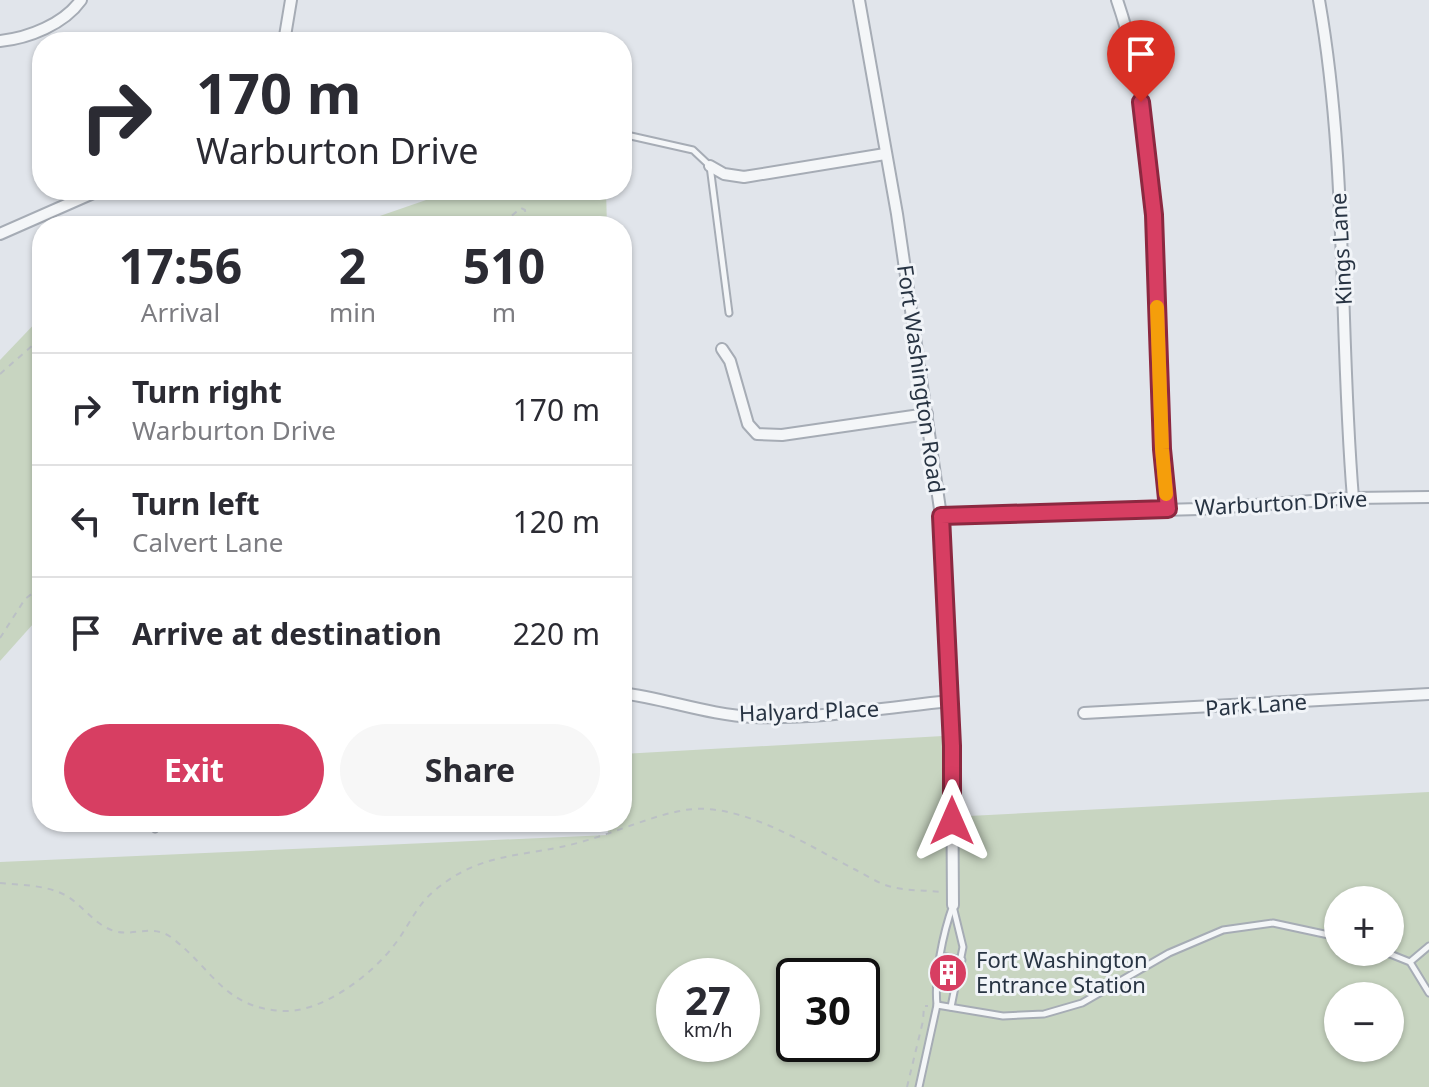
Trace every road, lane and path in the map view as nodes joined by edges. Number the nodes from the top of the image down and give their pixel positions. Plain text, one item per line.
1 (81, 0) edge
2 (291, 0) edge
3 (859, 0) edge
4 (1117, 0) edge
5 (1319, 0) edge
6 (33, 32) edge
7 (286, 32) edge
8 (32, 33) edge
9 (0, 41) edge
10 (632, 136) edge
11 (885, 154) junction
12 (710, 166) junction
13 (77, 200) edge
14 (41, 216) edge
15 (511, 216) edge
16 (526, 216) edge
17 (32, 220) edge
18 (0, 234) edge
19 (729, 313) dead end
20 (32, 346) edge
21 (722, 349) dead end
22 (0, 374) edge
23 (927, 414) junction
24 (1429, 497) edge
25 (1353, 498) junction
26 (1168, 509) junction
27 (941, 516) junction
28 (32, 595) edge
29 (0, 638) edge
30 (1429, 694) edge
31 (632, 695) edge
32 (949, 701) junction
33 (1084, 713) dead end
34 (632, 826) edge
35 (615, 832) edge
36 (0, 883) edge
37 (953, 893) junction
38 (953, 905) junction
39 (1324, 934) edge
40 (1429, 946) edge
41 (941, 956) junction
42 (962, 960) junction
43 (1404, 960) edge
44 (1410, 962) junction
45 (1429, 993) edge
46 (937, 1005) junction
47 (951, 1007) junction
48 (907, 1087) edge
49 (919, 1087) edge

1 - 6 street
2 - 7 street
3 - 11 street, Fort Washington Road
4 - 26 street
5 - 25 street, Kings Lane
8 - 9 street
10 - 12 lane
11 - 12 street
11 - 23 street, Fort Washington Road
12 - 19 lane
13 - 14 street
15 - 16 path
17 - 18 street
20 - 22 path
21 - 23 street
23 - 27 street, Fort Washington Road
24 - 25 street, Warburton Drive
25 - 26 street, Warburton Drive
26 - 27 street, Warburton Drive
27 - 32 street, Fort Washington Road
28 - 29 path
30 - 33 street, Park Lane
31 - 32 street, Halyard Place
32 - 37 street, Fort Washington Road
34 - 37 path
35 - 36 path
37 - 38 street, Fort Washington Road
38 - 41 lane, Fort Washington Road
38 - 42 lane, Fort Washington Road
39 - 47 lane
40 - 44 lane
41 - 42 lane
41 - 46 lane, Fort Washington Road
42 - 47 lane, Fort Washington Road
43 - 44 lane
44 - 45 lane
46 - 47 lane
46 - 48 path
46 - 49 lane, Fort Washington Road

